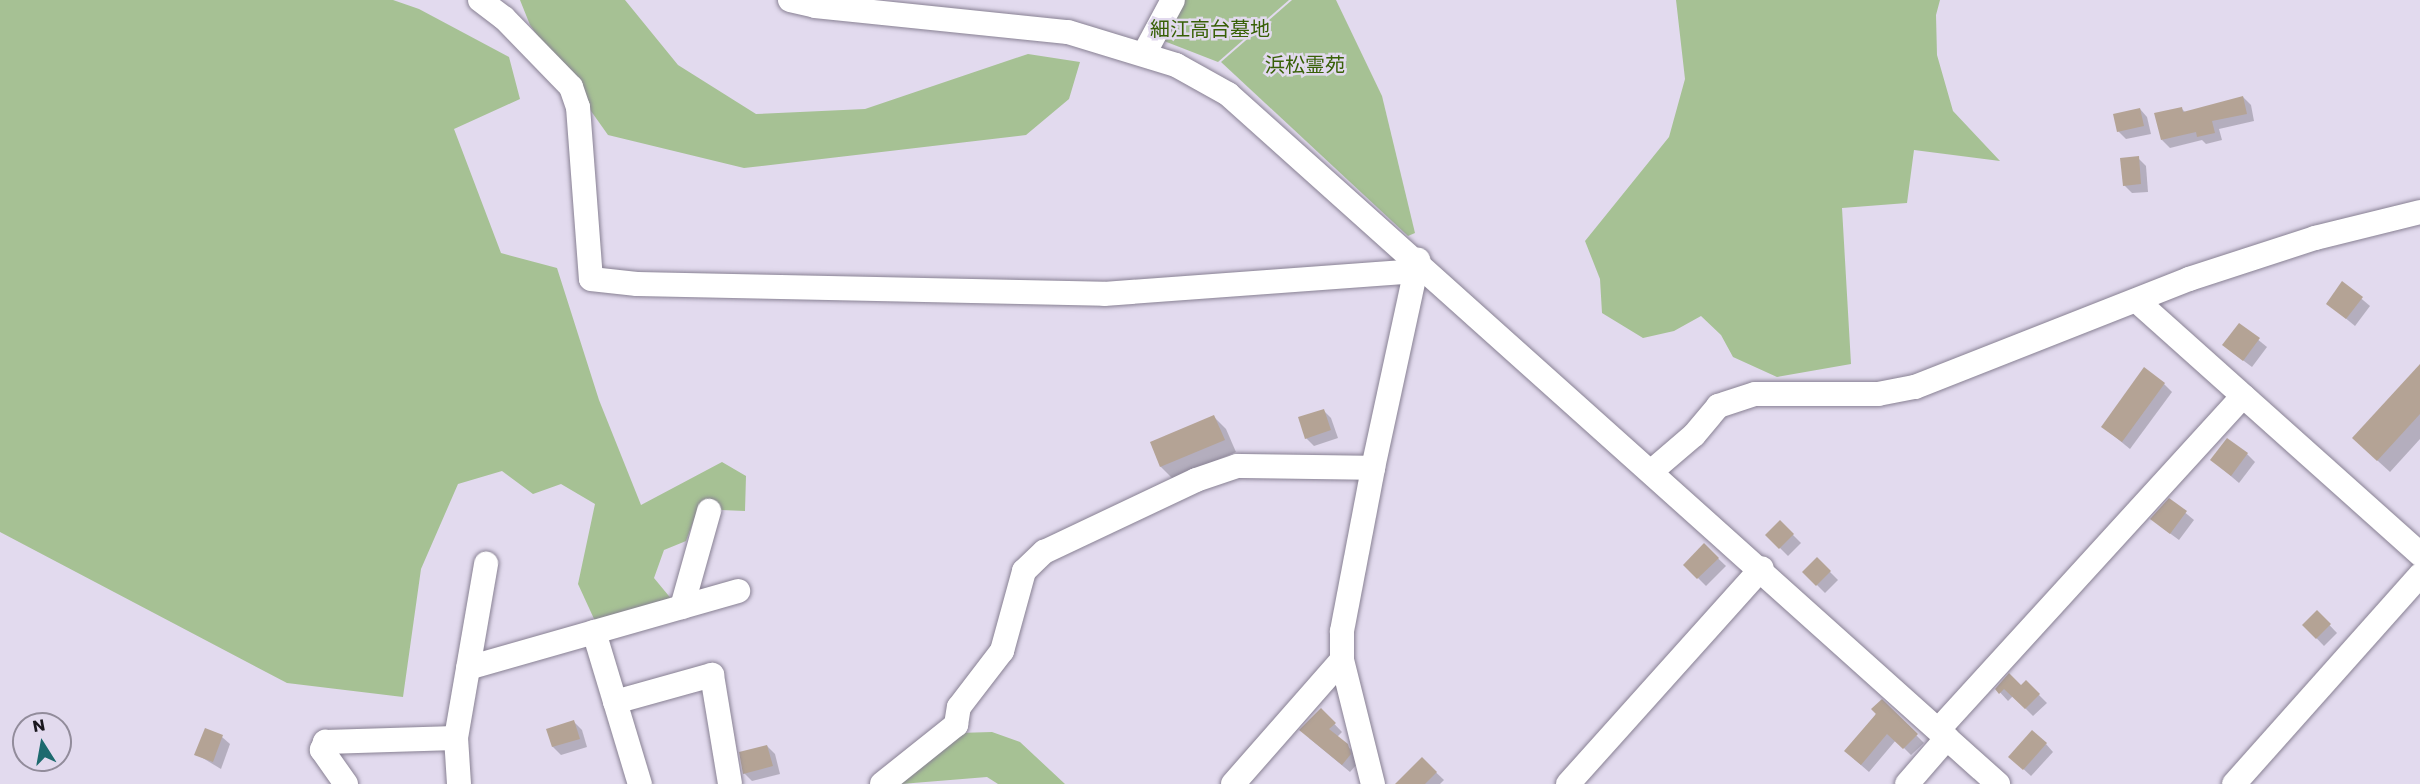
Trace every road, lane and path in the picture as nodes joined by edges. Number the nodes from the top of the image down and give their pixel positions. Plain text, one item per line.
1 (480, 0) edge
2 (790, 0) edge
3 (1173, 0) edge
4 (1143, 54) junction
5 (2420, 212) edge
6 (1418, 260) junction
7 (2137, 300) junction
8 (2243, 396) junction
9 (1373, 468) junction
10 (1653, 470) junction
11 (709, 511) dead end
12 (2420, 554) edge
13 (486, 564) dead end
14 (1762, 568) junction
15 (2420, 575) edge
16 (738, 591) dead end
17 (682, 607) junction
18 (594, 632) junction
19 (1342, 660) junction
20 (468, 668) junction
21 (615, 702) junction
22 (1943, 734) junction
23 (456, 738) junction
24 (346, 784) edge
25 (459, 784) edge
26 (640, 784) edge
27 (730, 784) edge
28 (882, 784) edge
29 (1233, 784) edge
30 (1373, 784) edge
31 (1568, 784) edge
32 (1907, 784) edge
33 (1998, 784) edge
34 (2234, 784) edge

1 - 6 street
2 - 4 street
3 - 4 street
4 - 6 street
5 - 7 street
6 - 9 street
6 - 10 street
7 - 8 street
7 - 10 street
8 - 12 street
8 - 22 street
9 - 19 street
9 - 28 street
10 - 14 street
11 - 17 street
13 - 20 street
14 - 22 street
14 - 31 street
15 - 34 street
16 - 17 street
17 - 18 street
18 - 20 street
18 - 21 street
19 - 29 street
19 - 30 street
20 - 23 street
21 - 26 street
21 - 27 street
22 - 32 street
22 - 33 street
23 - 24 street
23 - 25 street

